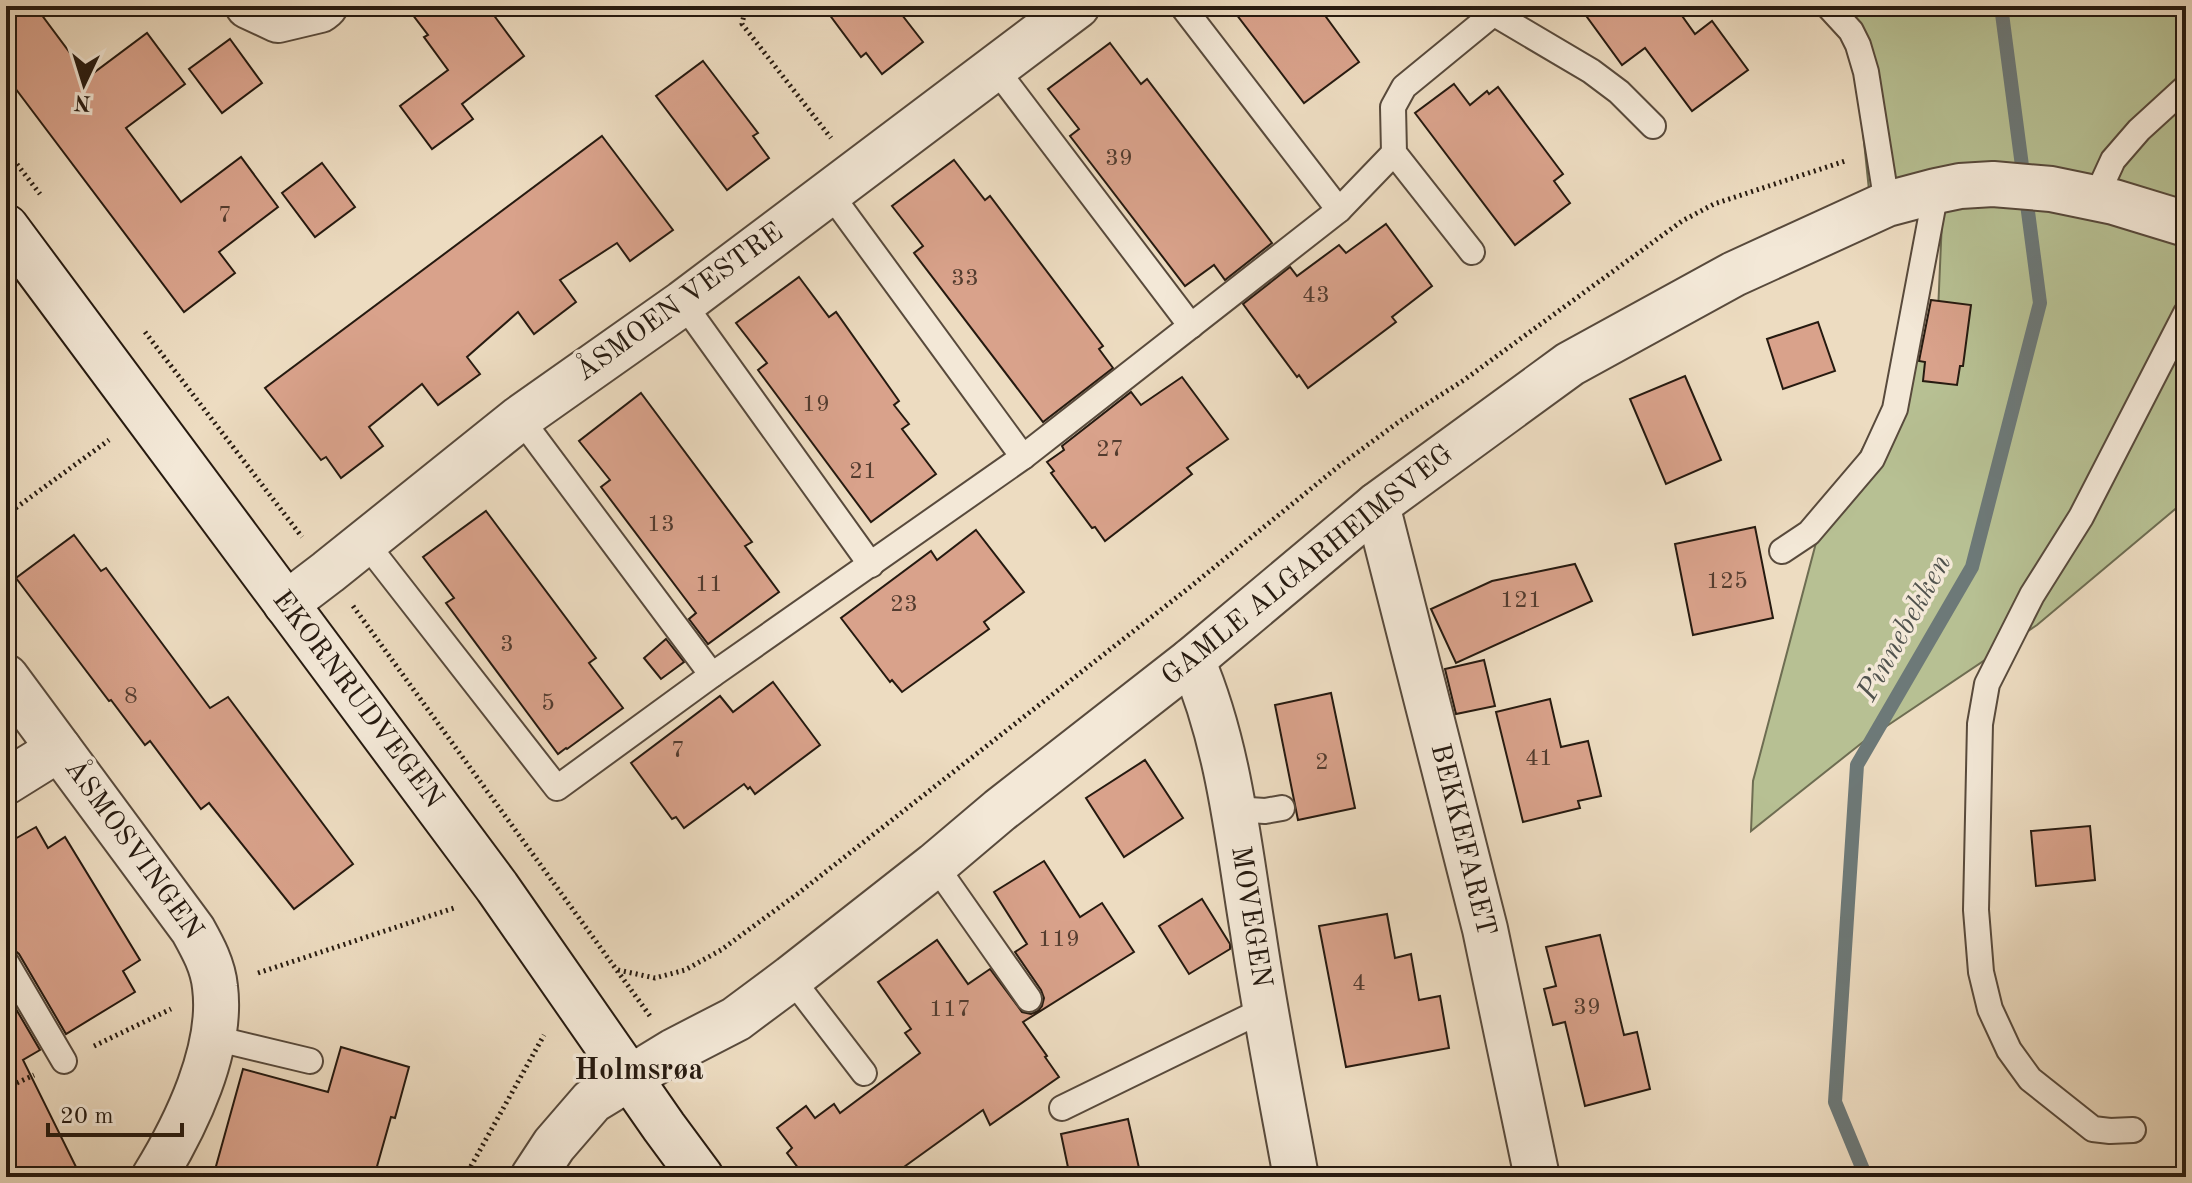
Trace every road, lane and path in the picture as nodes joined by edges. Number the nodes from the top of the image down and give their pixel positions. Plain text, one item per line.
1 (248, 6) edge
2 (325, 6) edge
3 (746, 6) edge
4 (1077, 6) edge
5 (1182, 6) edge
6 (1828, 6) edge
7 (1487, 10) edge
8 (995, 68) junction
9 (2186, 87) edge
10 (1653, 126) dead end
11 (1394, 153) junction
12 (843, 182) junction
13 (1936, 191) junction
14 (2096, 197) junction
15 (1887, 204) junction
16 (1339, 210) junction
17 (2186, 224) edge
18 (6, 227) edge
19 (1472, 252) dead end
20 (683, 303) junction
21 (2186, 313) edge
22 (1191, 326) junction
23 (145, 414) junction
24 (520, 418) junction
25 (1023, 457) junction
26 (1377, 505) junction
27 (6, 515) edge
28 (365, 542) junction
29 (1782, 551) dead end
30 (871, 565) junction
31 (286, 604) junction
32 (1192, 660) junction
33 (712, 675) junction
34 (6, 677) edge
35 (59, 749) junction
36 (6, 782) edge
37 (1282, 808) dead end
38 (1233, 809) junction
39 (935, 865) junction
40 (497, 887) junction
41 (6, 962) edge
42 (791, 978) junction
43 (215, 987) junction
44 (1029, 999) dead end
45 (1265, 1009) junction
46 (544, 1034) dead end
47 (214, 1038) junction
48 (64, 1061) junction
49 (310, 1061) dead end
50 (864, 1073) dead end
51 (629, 1077) junction
52 (6, 1088) edge
53 (1062, 1108) dead end
54 (2133, 1130) dead end
55 (154, 1177) edge
56 (465, 1177) edge
57 (533, 1177) edge
58 (701, 1177) edge
59 (1296, 1177) edge
60 (1537, 1177) edge

1 - 2 street
3 - 12 path
4 - 8 street, ÅSMOEN VESTRE
5 - 16 lane
6 - 15 lane
7 - 10 lane
7 - 11 lane
8 - 12 street, ÅSMOEN VESTRE
8 - 22 lane
9 - 14 lane
11 - 16 lane
11 - 19 lane
12 - 20 street, ÅSMOEN VESTRE
12 - 25 lane
13 - 14 street, GAMLE ALGARHEIMSVEG
13 - 15 street, GAMLE ALGARHEIMSVEG
13 - 29 lane
14 - 17 street, GAMLE ALGARHEIMSVEG
15 - 26 street, GAMLE ALGARHEIMSVEG
16 - 22 lane
18 - 23 street, EKORNRUDVEGEN
20 - 24 street, ÅSMOEN VESTRE
20 - 30 lane
21 - 54 lane
22 - 25 lane
23 - 27 path
23 - 31 street, EKORNRUDVEGEN
24 - 28 street, ÅSMOEN VESTRE
24 - 33 lane
25 - 30 lane
26 - 32 street, GAMLE ALGARHEIMSVEG
26 - 60 street, BEKKEFARET
28 - 31 street, ÅSMOEN VESTRE
28 - 33 lane
30 - 33 lane
31 - 40 street, EKORNRUDVEGEN
32 - 38 street, MOVEGEN
32 - 39 street, GAMLE ALGARHEIMSVEG
34 - 35 street, ÅSMOSVINGEN
35 - 36 street, ÅSMOSVINGEN
35 - 43 street, ÅSMOSVINGEN
37 - 38 lane
38 - 45 street, MOVEGEN
39 - 42 street, GAMLE ALGARHEIMSVEG
39 - 44 lane
40 - 43 path
40 - 51 street, EKORNRUDVEGEN
41 - 48 lane
42 - 50 lane
42 - 51 street, GAMLE ALGARHEIMSVEG
43 - 47 street, ÅSMOSVINGEN
43 - 48 path
45 - 53 lane
45 - 59 street, MOVEGEN
46 - 56 path
47 - 49 lane
47 - 55 street, ÅSMOSVINGEN
48 - 52 path
51 - 57 street, GAMLE ALGARHEIMSVEG
51 - 58 street, EKORNRUDVEGEN

